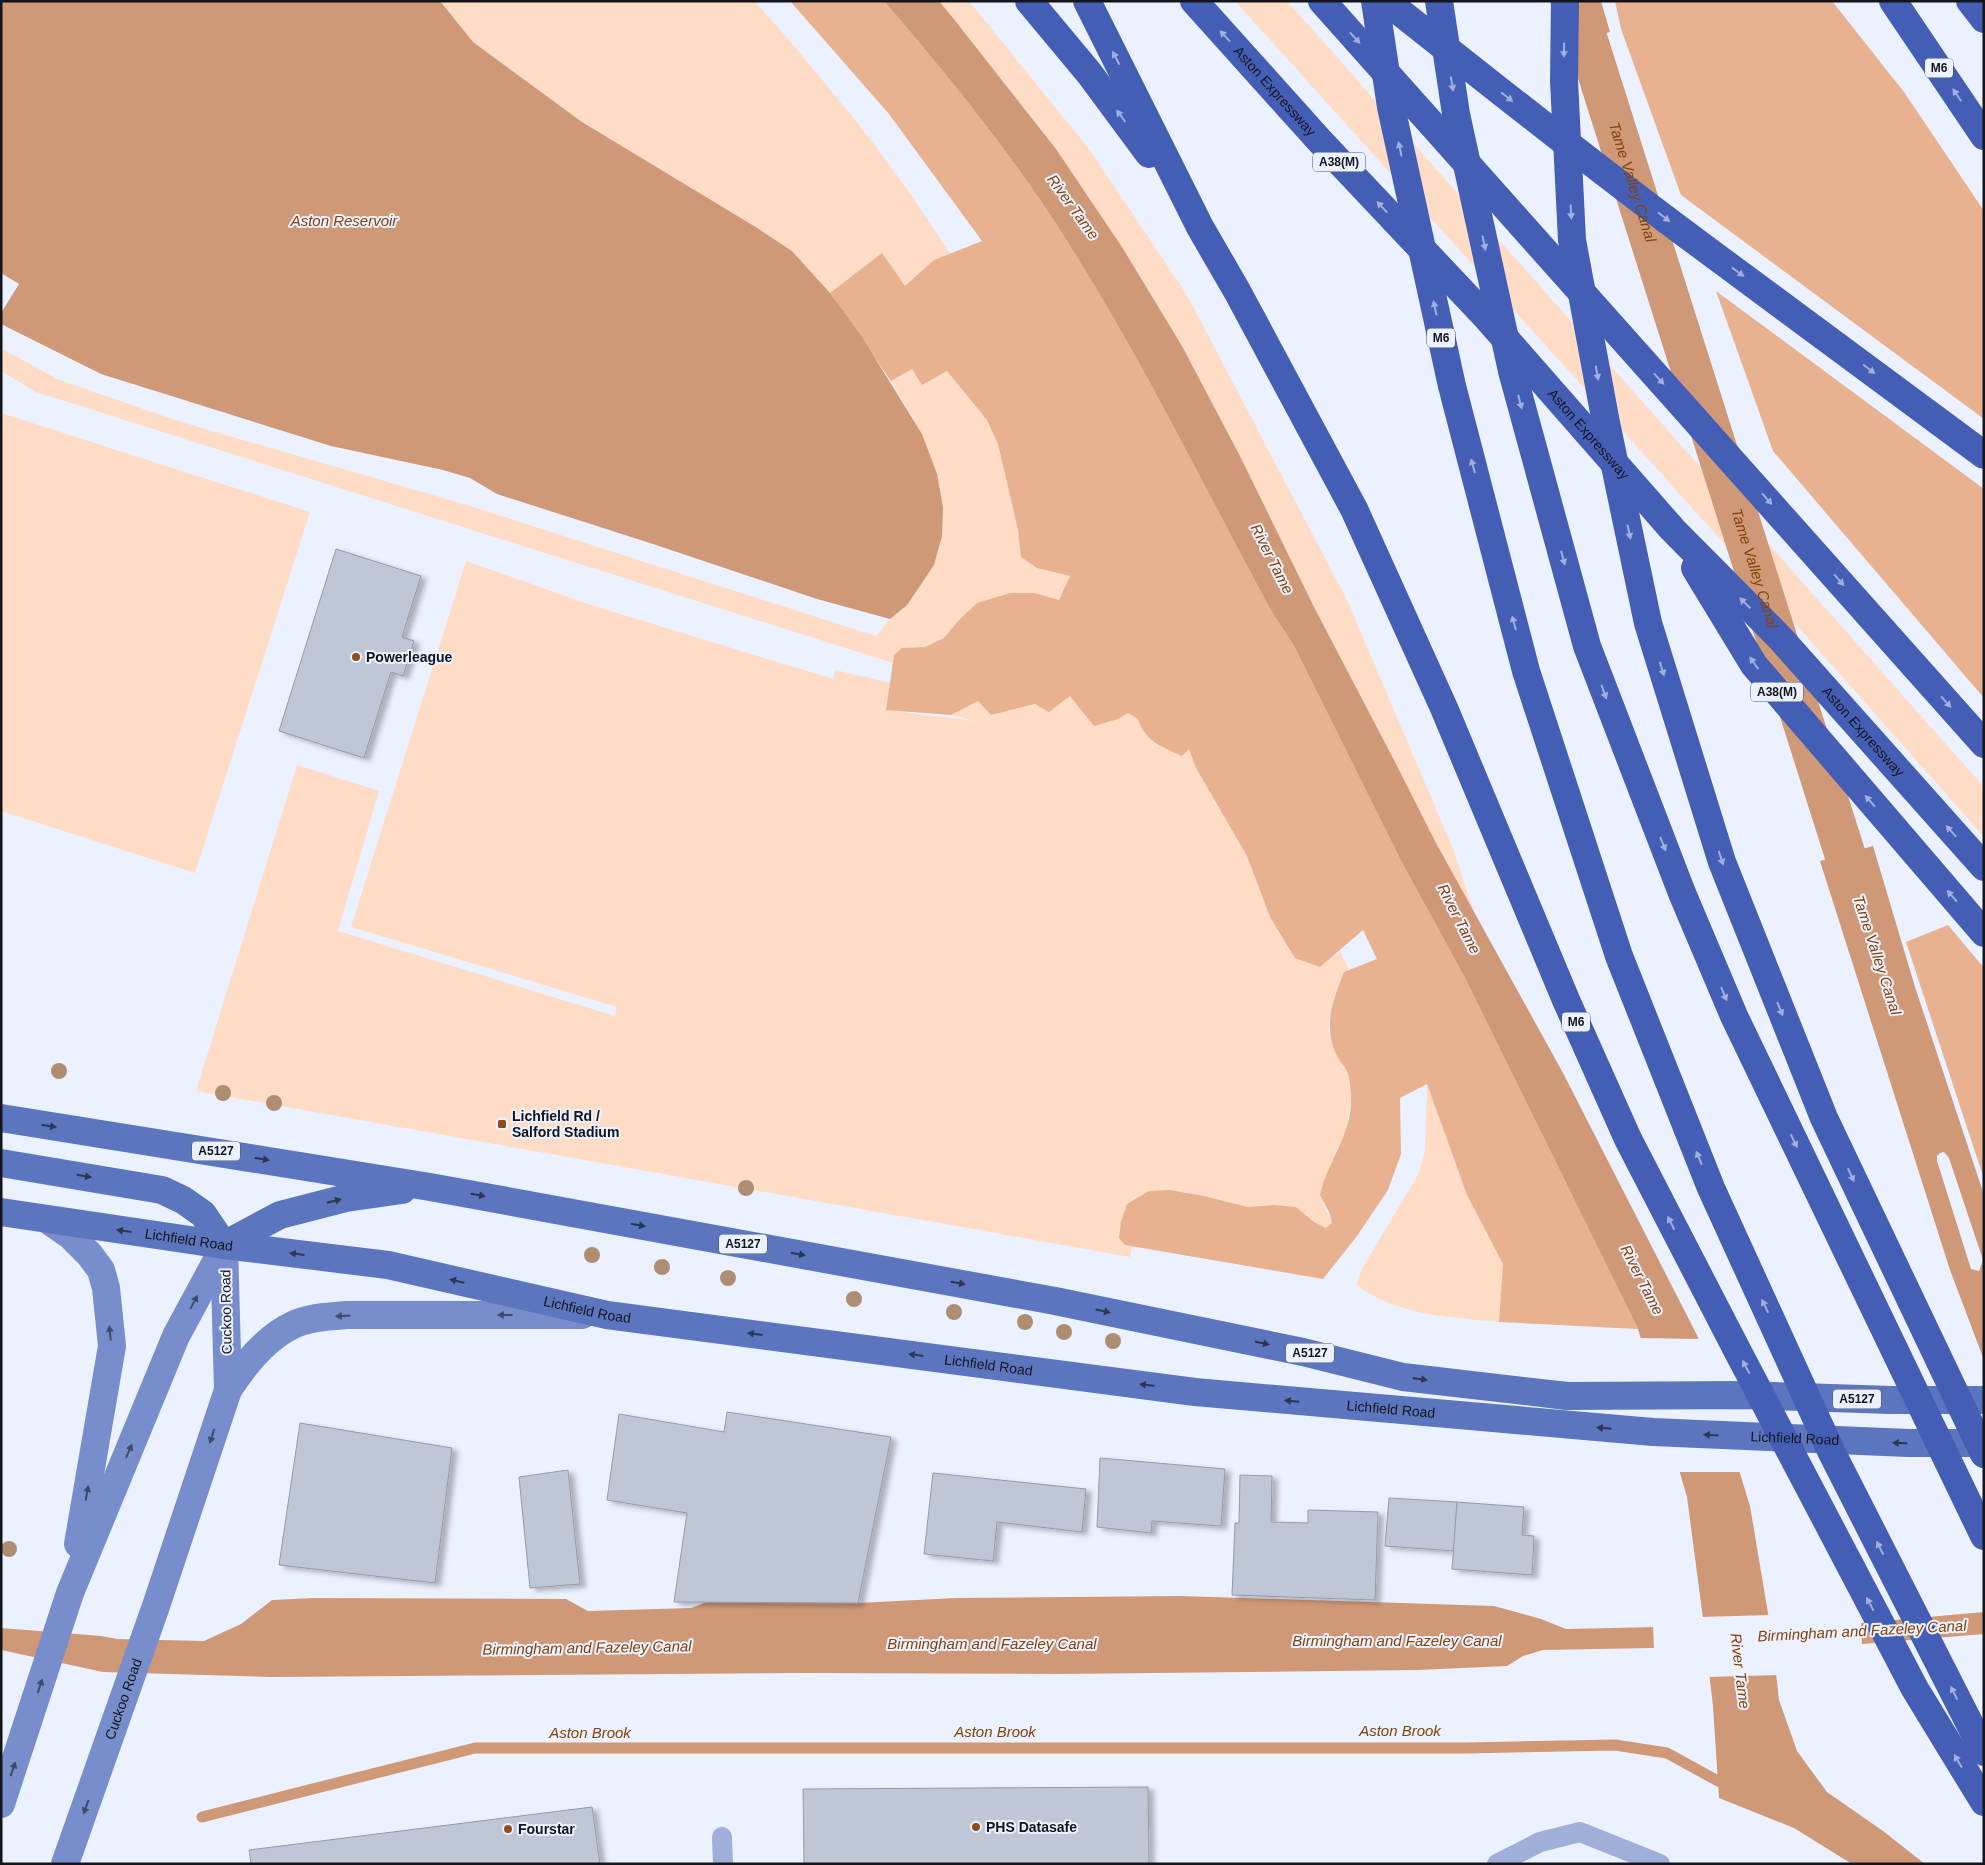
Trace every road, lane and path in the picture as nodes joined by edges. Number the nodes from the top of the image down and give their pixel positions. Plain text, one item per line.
1 (1028, 1) edge
2 (1088, 1) edge
3 (1194, 1) edge
4 (1322, 1) edge
5 (1375, 1) edge
6 (1386, 1) edge
7 (1439, 1) edge
8 (1565, 1) edge
9 (1893, 1) edge
10 (1970, 1) edge
11 (1976, 1) edge
12 (1984, 18) edge
13 (1984, 136) edge
14 (1200, 227) junction
15 (1984, 455) edge
16 (1673, 530) junction
17 (1984, 744) edge
18 (1984, 867) edge
19 (1984, 933) edge
20 (1, 1118) edge
21 (1, 1163) edge
22 (430, 1186) junction
23 (1, 1212) edge
24 (48, 1220) junction
25 (224, 1245) junction
26 (607, 1315) junction
27 (228, 1390) junction
28 (1977, 1400) edge
29 (1984, 1443) edge
30 (1984, 1454) edge
31 (1984, 1536) edge
32 (70, 1593) junction
33 (1984, 1752) edge
34 (1984, 1802) edge
35 (1, 1804) edge
36 (722, 1837) dead end
37 (65, 1864) edge
38 (723, 1864) edge
39 (1497, 1864) edge
40 (1660, 1864) edge

14 -> 1 highway
14 -> 2 highway, M6
16 -> 3 highway, Aston Expressway / A38(M)
4 -> 17 highway
33 -> 5 highway, M6
6 -> 15 highway
7 -> 31 highway
8 -> 30 highway
13 -> 9 highway, M6
10 - 12 highway
11 - 12 highway
34 -> 14 highway, M6
18 -> 16 highway, Aston Expressway / A38(M)
19 -> 16 highway, A38(M)
20 -> 22 main road, A5127
21 -> 25 main road
25 -> 22 main road
22 -> 28 main road, A5127
23 - 24 main road, Lichfield Road
25 -> 24 main road, Lichfield Road
32 -> 24 main road
26 -> 25 main road, Lichfield Road
25 - 27 main road, Cuckoo Road
32 -> 25 main road, Cuckoo Road
26 -> 27 main road
29 -> 26 main road, Lichfield Road
27 -> 37 main road, Cuckoo Road
35 -> 32 main road, Cuckoo Road
36 - 38 lane
39 - 40 lane

